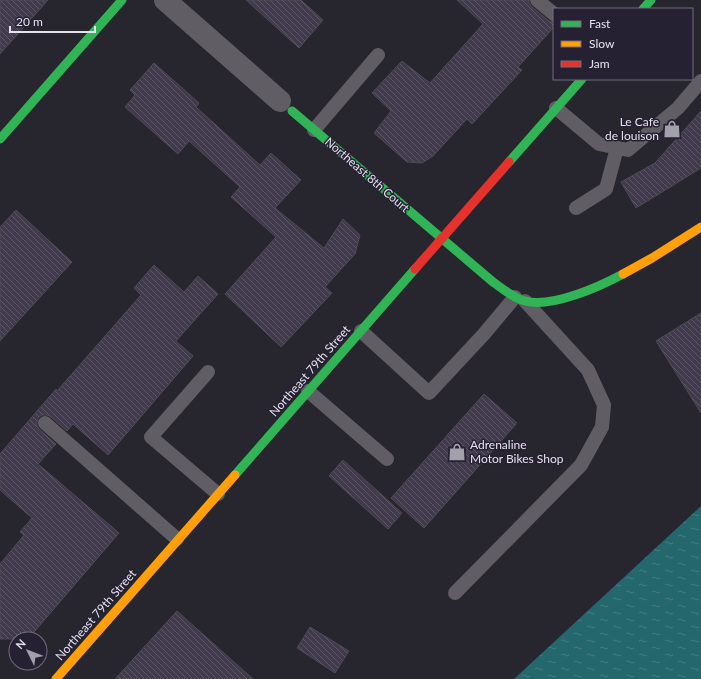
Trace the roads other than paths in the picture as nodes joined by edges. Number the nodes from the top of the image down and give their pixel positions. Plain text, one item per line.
1 (122, 0) edge
2 (165, 0) edge
3 (537, 0) edge
4 (651, 0) edge
5 (644, 8) edge
6 (553, 13) edge
7 (378, 55) dead end
8 (581, 80) edge
9 (701, 81) edge
10 (286, 106) joint
11 (556, 108) junction
12 (314, 130) junction
13 (0, 138) edge
14 (617, 148) junction
15 (576, 208) dead end
16 (701, 227) edge
17 (442, 239) junction
18 (520, 299) junction
19 (361, 331) junction
20 (208, 372) dead end
21 (308, 391) junction
22 (46, 423) dead end
23 (388, 459) dead end
24 (218, 494) junction
25 (178, 539) junction
26 (455, 593) dead end
27 (56, 679) edge

1 - 13 main road
2 - 10 street, Northeast 8th Court
3 - 6 lane
4 - 5 main road
7 - 12 lane
8 - 11 main road, Northeast 79th Street
9 - 14 lane
10 - 12 main road, Northeast 8th Court
11 - 14 lane
11 - 17 main road, Northeast 79th Street
12 - 17 main road, Northeast 8th Court
14 - 15 lane
16 - 18 main road
17 - 18 main road, Northeast 8th Court
17 - 19 main road, Northeast 79th Street
18 - 19 lane
18 - 26 lane
19 - 21 main road, Northeast 79th Street
20 - 24 lane
21 - 23 lane
21 - 24 main road, Northeast 79th Street
22 - 25 lane
24 - 25 main road, Northeast 79th Street
25 - 27 main road, Northeast 79th Street

